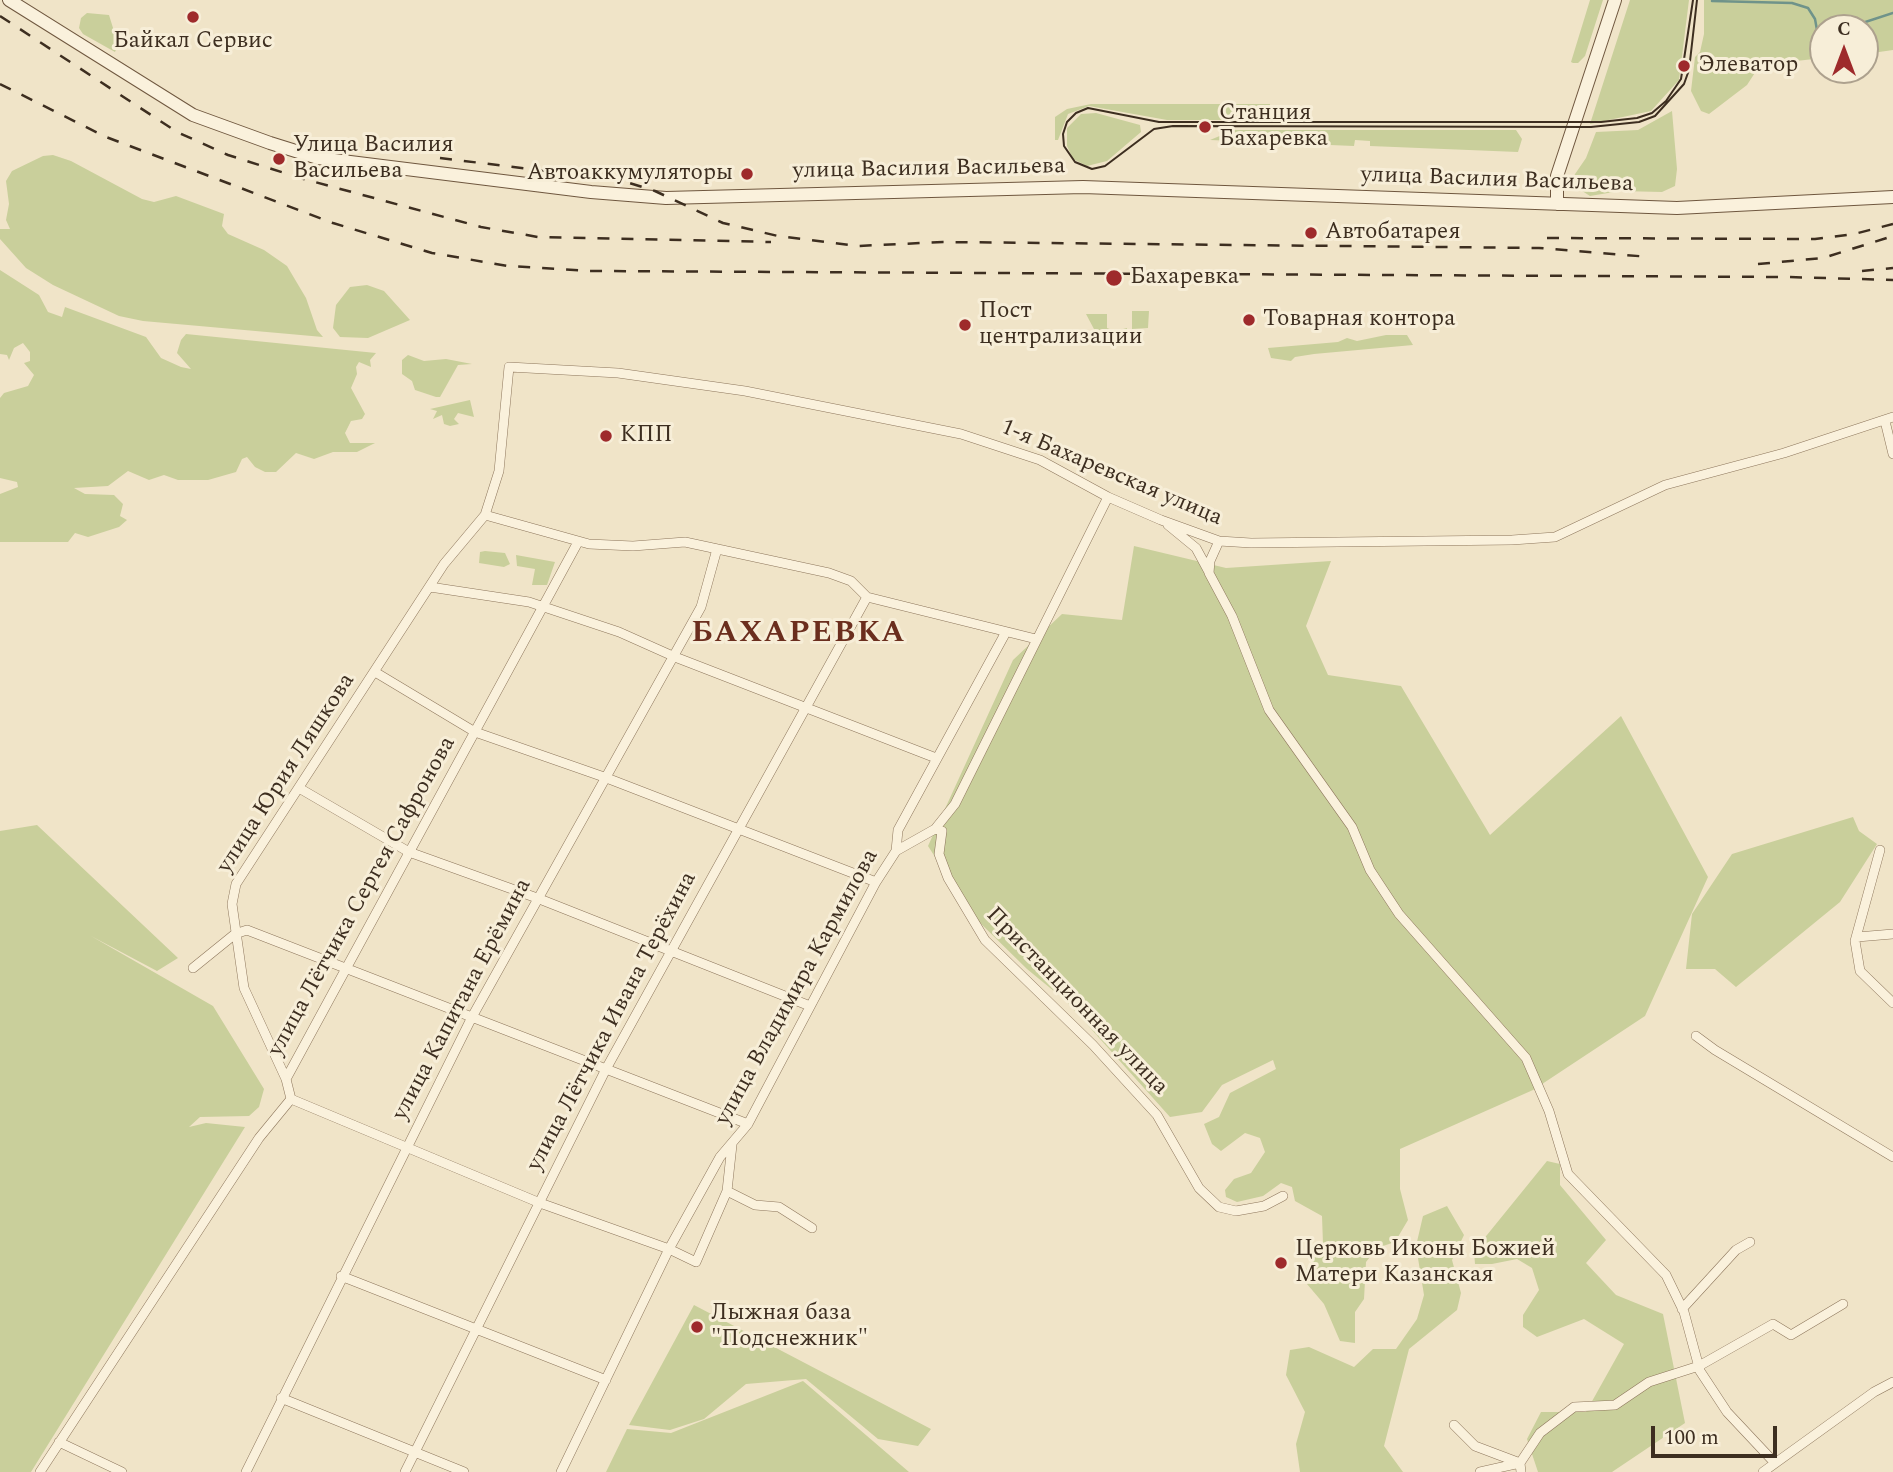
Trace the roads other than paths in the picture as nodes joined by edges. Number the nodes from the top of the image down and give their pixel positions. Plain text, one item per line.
1 (9, 0) edge
2 (1615, 0) edge
3 (1893, 197) edge
4 (1557, 204) junction
5 (1889, 419) edge
6 (1893, 454) edge
7 (1108, 497) junction
8 (485, 515) junction
9 (1161, 520) junction
10 (1219, 541) junction
11 (578, 542) junction
12 (717, 549) junction
13 (1209, 573) junction
14 (430, 587) junction
15 (867, 597) junction
16 (544, 606) junction
17 (1006, 632) junction
18 (1036, 639) junction
19 (675, 657) junction
20 (375, 672) junction
21 (805, 705) junction
22 (475, 732) junction
23 (936, 758) junction
24 (604, 777) junction
25 (299, 788) junction
26 (738, 829) junction
27 (935, 829) junction
28 (1880, 850) dead end
29 (896, 851) junction
30 (409, 852) junction
31 (876, 882) junction
32 (537, 898) junction
33 (235, 934) junction
34 (1893, 934) edge
35 (1857, 937) junction
36 (671, 951) junction
37 (345, 967) junction
38 (193, 968) dead end
39 (1893, 1003) edge
40 (810, 1006) junction
41 (472, 1017) junction
42 (1696, 1035) dead end
43 (606, 1069) junction
44 (286, 1079) junction
45 (291, 1099) junction
46 (748, 1124) junction
47 (732, 1145) junction
48 (407, 1149) junction
49 (1893, 1157) edge
50 (727, 1191) junction
51 (1283, 1196) dead end
52 (540, 1203) junction
53 (812, 1228) dead end
54 (1750, 1242) dead end
55 (669, 1249) junction
56 (341, 1276) junction
57 (1843, 1304) dead end
58 (1682, 1308) junction
59 (475, 1329) junction
60 (1699, 1366) junction
61 (607, 1380) junction
62 (1893, 1382) edge
63 (282, 1398) junction
64 (1454, 1425) dead end
65 (59, 1442) junction
66 (415, 1452) junction
67 (1773, 1461) junction
68 (1520, 1467) edge
69 (99, 1468) edge
70 (40, 1472) edge
71 (122, 1472) edge
72 (246, 1472) edge
73 (405, 1472) edge
74 (464, 1472) edge
75 (561, 1472) edge
76 (1480, 1472) edge
77 (1763, 1472) edge

1 - 4 main road, улица Василия Васильева
2 - 4 main road
3 - 4 main road, улица Василия Васильева
5 - 6 street
5 - 10 street, 1-я Бахаревская улица
7 - 8 street, 1-я Бахаревская улица
7 - 9 street, 1-я Бахаревская улица
7 - 18 street
8 - 11 street
8 - 14 street, улица Юрия Ляшкова
9 - 10 street, 1-я Бахаревская улица
9 - 13 street
10 - 13 street
11 - 12 street
11 - 16 street, улица Лётчика Сергея Сафронова
12 - 15 street
12 - 19 street, улица Капитана Ерёмина
13 - 58 street
14 - 16 street
14 - 20 street, улица Юрия Ляшкова
15 - 17 street
15 - 21 street, улица Лётчика Ивана Терёхина
16 - 19 street
16 - 22 street, улица Лётчика Сергея Сафронова
17 - 18 street
17 - 23 street, улица Владимира Кармилова
18 - 27 street
19 - 21 street
19 - 24 street, улица Капитана Ерёмина
20 - 22 street
20 - 25 street, улица Юрия Ляшкова
21 - 23 street
21 - 26 street, улица Лётчика Ивана Терёхина
22 - 24 street
22 - 30 street, улица Лётчика Сергея Сафронова
23 - 29 street, улица Владимира Кармилова
24 - 26 street
24 - 32 street, улица Капитана Ерёмина
25 - 30 street
25 - 33 street, улица Юрия Ляшкова
26 - 31 street
26 - 36 street, улица Лётчика Ивана Терёхина
27 - 29 street
27 - 51 street, Пристанционная улица
28 - 35 street
29 - 31 street, улица Владимира Кармилова
30 - 32 street
30 - 37 street, улица Лётчика Сергея Сафронова
31 - 40 street, улица Владимира Кармилова
32 - 36 street
32 - 41 street, улица Капитана Ерёмина
33 - 37 street
33 - 38 street
33 - 44 street, улица Юрия Ляшкова
34 - 35 street
35 - 39 street
36 - 40 street
36 - 43 street, улица Лётчика Ивана Терёхина
37 - 41 street
37 - 44 street, улица Лётчика Сергея Сафронова
40 - 46 street, улица Владимира Кармилова
41 - 43 street
41 - 48 street, улица Капитана Ерёмина
42 - 49 street
43 - 46 street
43 - 52 street, улица Лётчика Ивана Терёхина
44 - 45 street, улица Лётчика Сергея Сафронова
45 - 48 street
45 - 65 street
46 - 47 street, улица Владимира Кармилова
47 - 50 street
47 - 55 street, улица Владимира Кармилова
48 - 52 street
48 - 56 street, улица Капитана Ерёмина
50 - 53 street
50 - 55 street
52 - 55 street
52 - 59 street, улица Лётчика Ивана Терёхина
54 - 58 street
55 - 61 street, улица Владимира Кармилова
56 - 59 street
56 - 63 street, улица Капитана Ерёмина
57 - 60 street
58 - 60 street
59 - 61 street
59 - 66 street, улица Лётчика Ивана Терёхина
60 - 67 street
60 - 68 street
61 - 75 street, улица Владимира Кармилова
62 - 67 street
63 - 66 street
63 - 72 street, улица Капитана Ерёмина
64 - 68 street
65 - 69 street
65 - 70 street
66 - 73 street, улица Лётчика Ивана Терёхина
66 - 74 street
67 - 77 street
68 - 76 street
69 - 71 street

